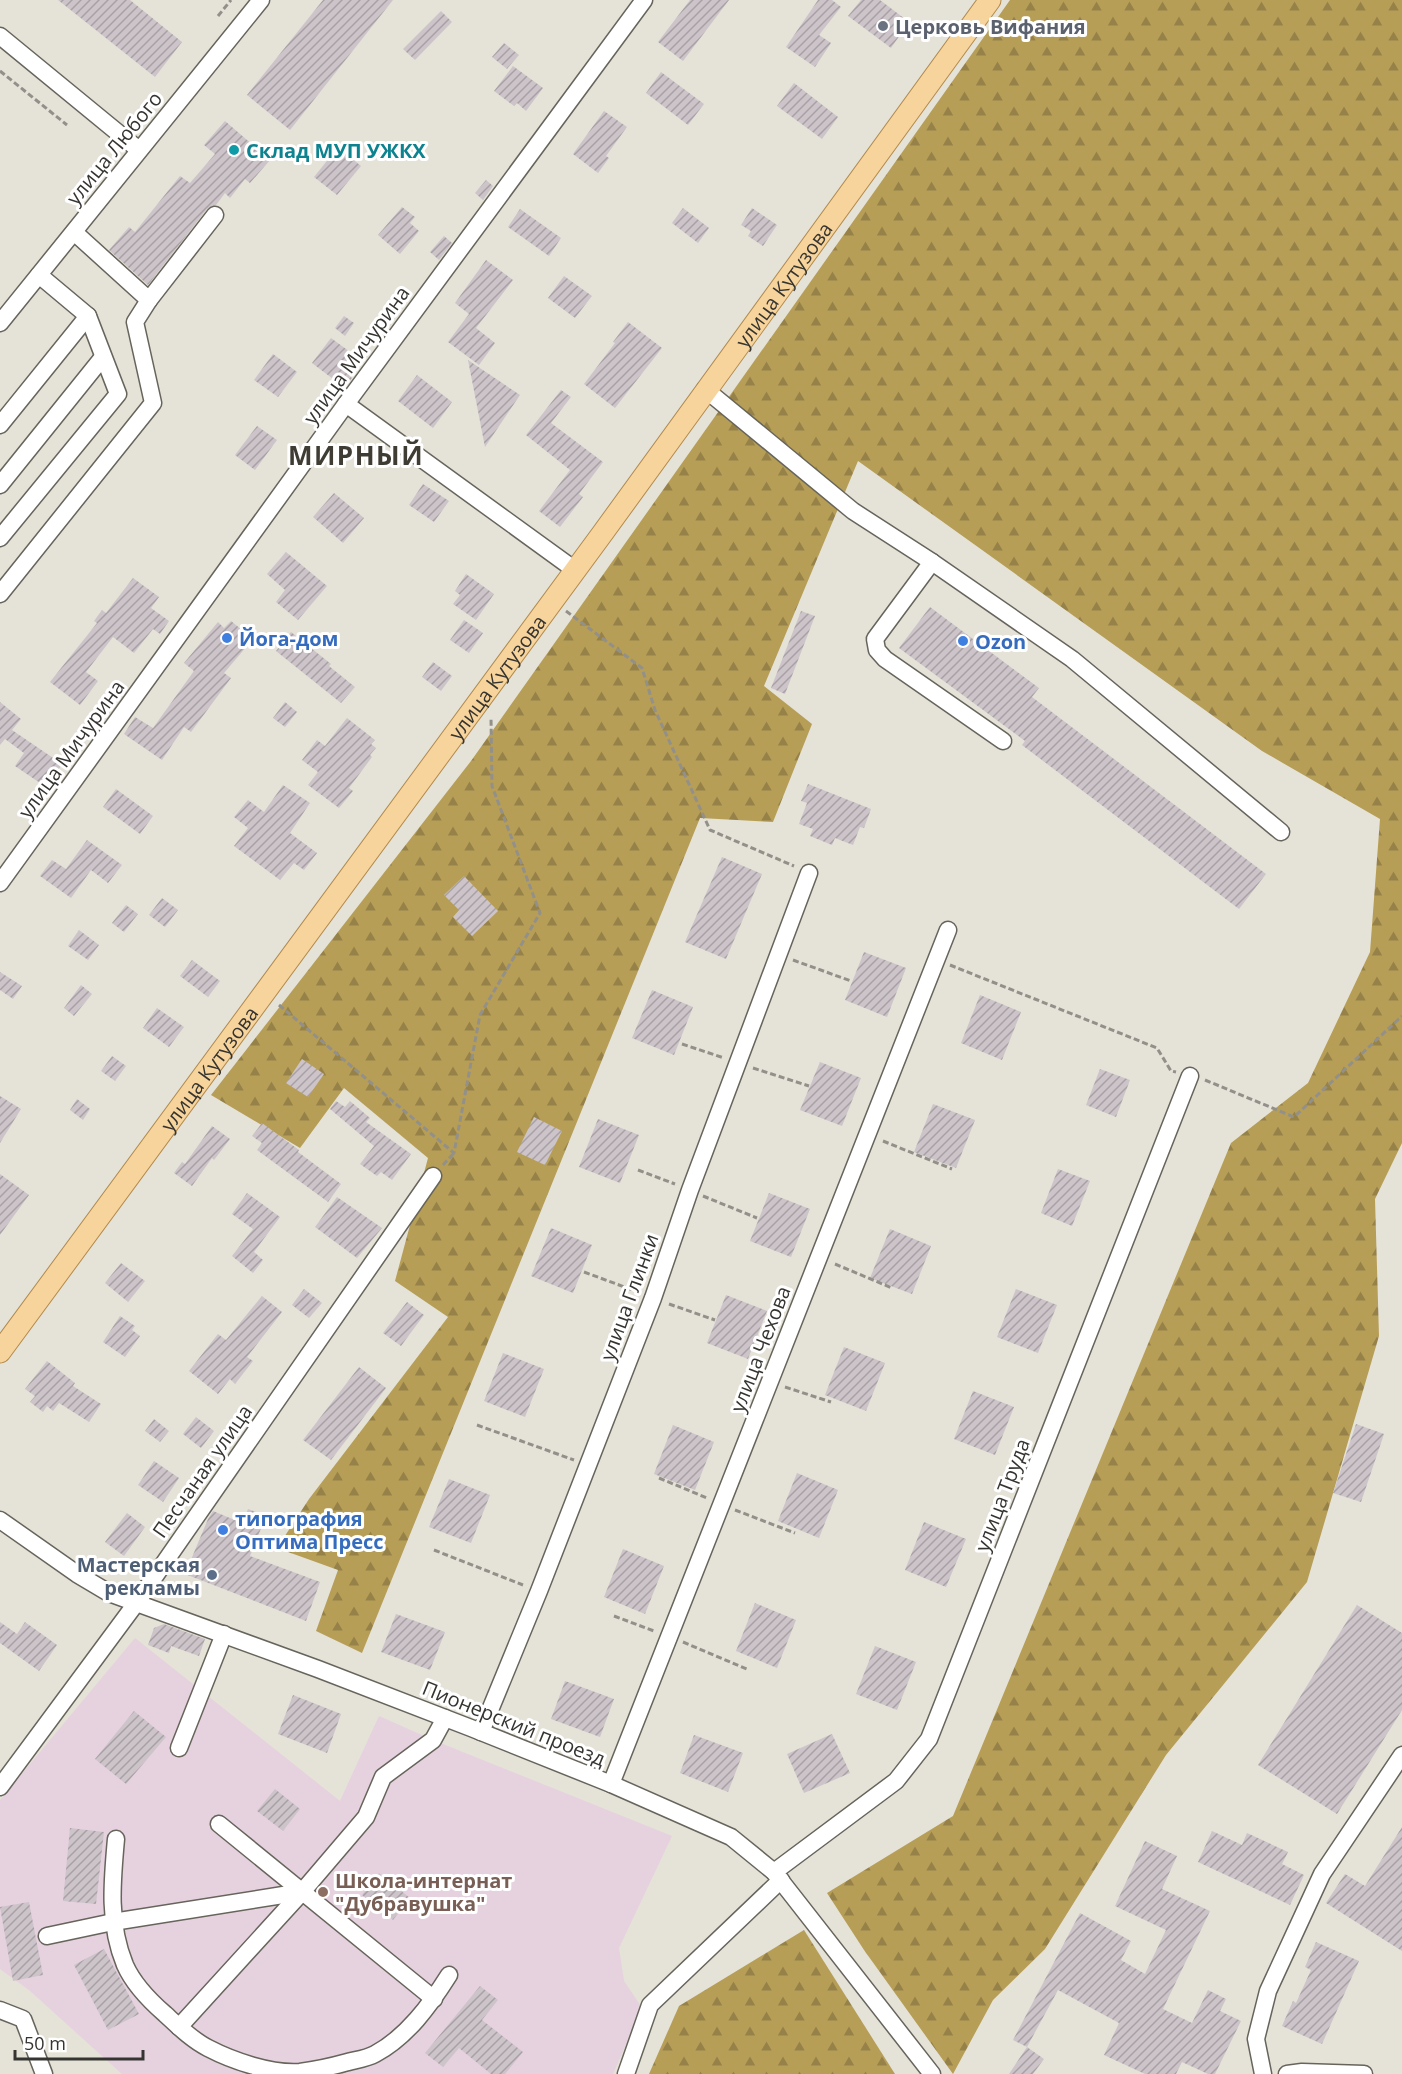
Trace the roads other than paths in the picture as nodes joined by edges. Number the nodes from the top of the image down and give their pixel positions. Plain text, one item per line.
1 (261, 0) edge
2 (644, 0) edge
3 (990, 0) edge
4 (0, 36) edge
5 (139, 150) junction
6 (215, 215) dead end
7 (74, 232) junction
8 (39, 275) junction
9 (149, 300) junction
10 (88, 316) junction
11 (0, 323) edge
12 (103, 357) junction
13 (705, 389) junction
14 (346, 404) junction
15 (0, 425) edge
16 (0, 485) edge
17 (0, 538) edge
18 (932, 561) junction
19 (575, 570) junction
20 (0, 594) edge
21 (1003, 741) dead end
22 (1281, 832) dead end
23 (809, 873) road end
24 (0, 883) edge
25 (948, 930) dead end
26 (1190, 1076) road end
27 (433, 1176) dead end
28 (0, 1352) edge
29 (0, 1520) edge
30 (137, 1602) junction
31 (224, 1634) junction
32 (445, 1718) junction
33 (481, 1732) junction
34 (179, 1748) dead end
35 (1402, 1755) edge
36 (611, 1784) junction
37 (0, 1787) edge
38 (219, 1824) dead end
39 (116, 1839) dead end
40 (778, 1876) junction
41 (302, 1892) junction
42 (113, 1922) junction
43 (47, 1936) dead end
44 (449, 1975) dead end
45 (434, 1999) junction
46 (0, 2010) edge
47 (179, 2027) junction
48 (298, 2073) edge
49 (44, 2074) edge
50 (626, 2074) edge
51 (932, 2074) edge
52 (1263, 2074) edge
53 (1287, 2074) edge
54 (1364, 2074) edge

1 - 5 street, улица Любого
2 - 14 street, улица Мичурина
3 - 13 main road, улица Кутузова
4 - 5 street
5 - 7 street, улица Любого
6 - 9 street
7 - 8 street, улица Любого
7 - 9 street
8 - 10 street
8 - 11 street, улица Любого
9 - 20 street
10 - 12 street
10 - 15 street
12 - 16 street
12 - 17 street
13 - 18 street
13 - 19 main road, улица Кутузова
14 - 19 street
14 - 24 street, улица Мичурина
18 - 21 street
18 - 22 street
19 - 28 main road, улица Кутузова
23 - 33 street, улица Глинки
25 - 36 street, улица Чехова
26 - 40 street, улица Труда
27 - 30 street, Песчаная улица
29 - 30 street, Пионерский проезд
30 - 31 street, Пионерский проезд
30 - 37 street, Песчаная улица
31 - 32 street, Пионерский проезд
31 - 34 street
32 - 33 street, Пионерский проезд
32 - 41 street
33 - 36 street, Пионерский проезд
35 - 52 street
36 - 40 street, Пионерский проезд
38 - 41 street
39 - 42 street
40 - 50 street, улица Труда
40 - 51 street, Пионерский проезд
41 - 42 street
41 - 45 street
41 - 47 street
42 - 43 street
42 - 47 street
44 - 45 street
45 - 48 street
46 - 49 street
47 - 48 street
53 - 54 street

